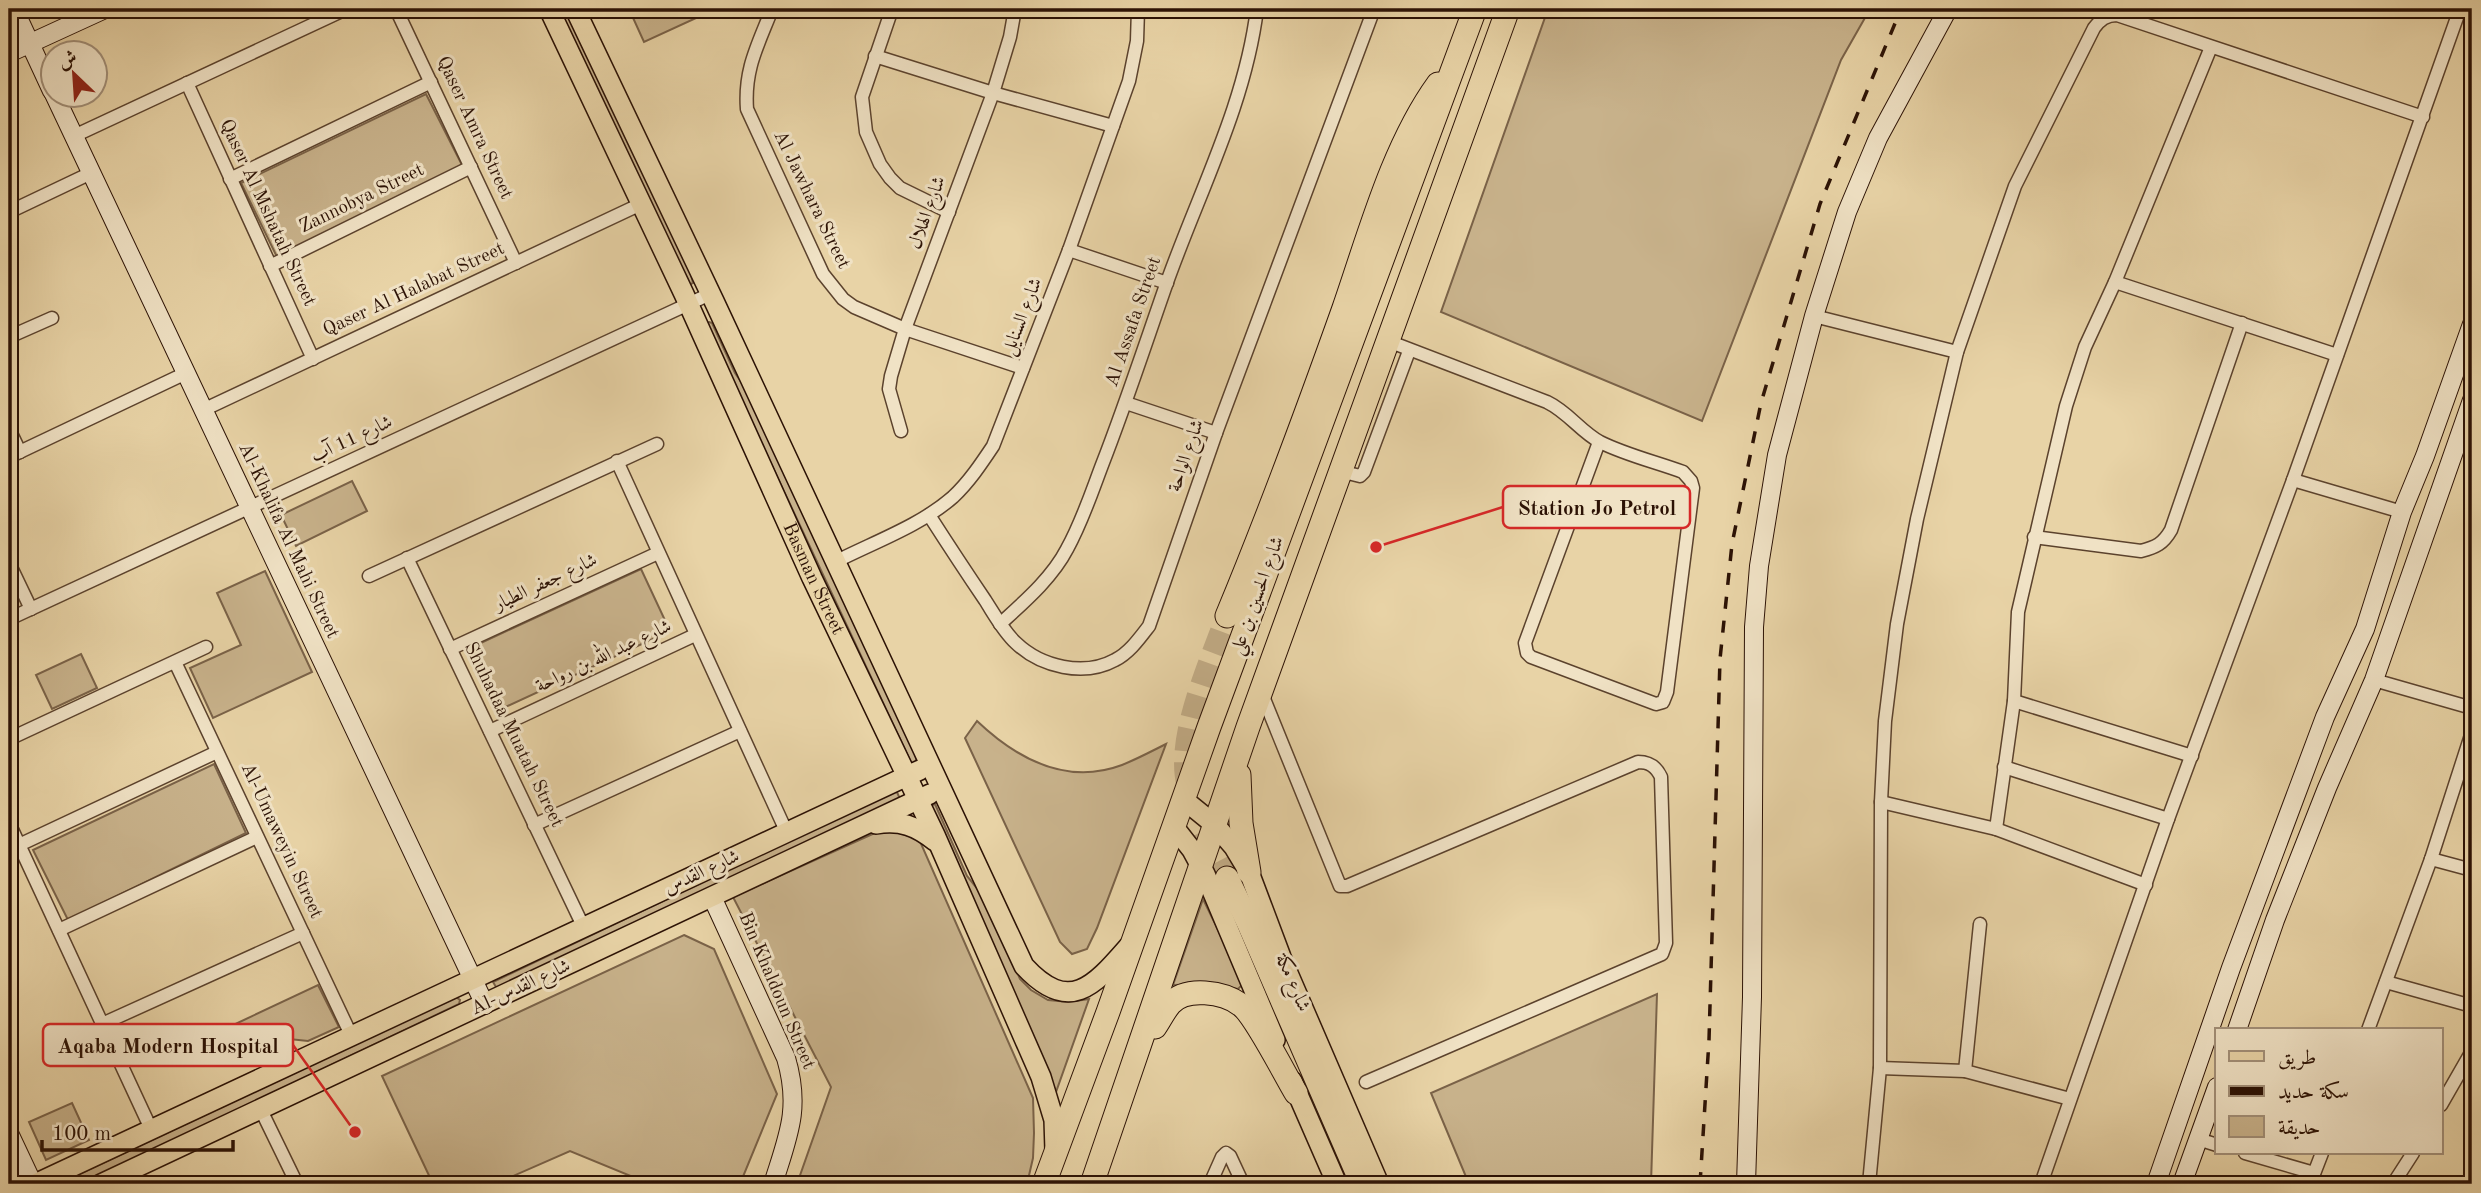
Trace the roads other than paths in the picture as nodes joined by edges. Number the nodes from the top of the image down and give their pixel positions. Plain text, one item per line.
1 (14, 9) edge
2 (105, 9) edge
3 (346, 9) edge
4 (396, 9) edge
5 (549, 9) edge
6 (575, 9) edge
7 (772, 9) edge
8 (892, 9) edge
9 (1015, 9) edge
10 (1138, 9) edge
11 (1257, 9) edge
12 (1374, 9) edge
13 (1475, 9) edge
14 (1508, 9) edge
15 (1948, 9) edge
16 (2460, 9) edge
17 (30, 43) junction
18 (2211, 47) junction
19 (9, 53) edge
20 (875, 56) junction
21 (1457, 59) junction
22 (38, 60) edge
23 (431, 82) junction
24 (187, 83) junction
25 (993, 93) junction
26 (60, 108) edge
27 (2423, 117) junction
28 (1112, 125) junction
29 (74, 136) junction
30 (471, 167) junction
31 (91, 173) junction
32 (230, 179) junction
33 (641, 204) junction
34 (9, 212) edge
35 (949, 212) junction
36 (1069, 250) junction
37 (516, 263) junction
38 (270, 265) junction
39 (2115, 282) junction
40 (1167, 283) junction
41 (710, 294) junction
42 (689, 304) junction
43 (1814, 316) junction
44 (52, 318) dead end
45 (2242, 323) junction
46 (2472, 324) edge
47 (905, 329) junction
48 (9, 337) edge
49 (1388, 341) junction
50 (1409, 351) junction
51 (1957, 352) junction
52 (2337, 355) junction
53 (313, 359) junction
54 (1023, 368) junction
55 (186, 373) junction
56 (2472, 400) edge
57 (1126, 403) junction
58 (203, 410) junction
59 (1369, 426) junction
60 (9, 429) edge
61 (901, 431) dead end
62 (1216, 433) junction
63 (1600, 442) junction
64 (657, 444) dead end
65 (14, 455) edge
66 (617, 461) junction
67 (2293, 480) junction
68 (250, 509) junction
69 (2402, 512) junction
70 (929, 515) junction
71 (2034, 537) junction
72 (658, 553) junction
73 (407, 558) junction
74 (835, 562) junction
75 (9, 563) edge
76 (369, 576) dead end
77 (31, 609) junction
78 (1227, 616) tunnel mouth
79 (9, 620) edge
80 (1000, 624) junction
81 (695, 635) junction
82 (206, 648) dead end
83 (450, 649) junction
84 (175, 662) junction
85 (2374, 680) junction
86 (1261, 690) junction
87 (2014, 701) junction
88 (2472, 708) edge
89 (490, 731) junction
90 (740, 731) junction
91 (2472, 732) edge
92 (9, 739) edge
93 (1241, 748) junction
94 (895, 749) junction
95 (217, 752) junction
96 (2192, 756) junction
97 (930, 765) junction
98 (2004, 767) junction
99 (908, 776) junction
100 (940, 789) junction
101 (876, 792) junction
102 (918, 799) junction
103 (1183, 799) junction
104 (1881, 802) junction
105 (2168, 819) junction
106 (9, 823) edge
107 (534, 825) junction
108 (1215, 825) junction
109 (865, 826) junction
110 (1174, 827) junction
111 (1996, 829) junction
112 (787, 833) junction
113 (257, 837) junction
114 (939, 844) junction
115 (19, 845) junction
116 (2431, 859) junction
117 (1201, 866) junction
118 (2472, 870) edge
119 (1249, 872) junction
120 (1227, 878) tunnel mouth
121 (2146, 885) junction
122 (712, 897) junction
123 (2253, 913) junction
124 (2275, 920) junction
125 (1980, 924) dead end
126 (584, 929) junction
127 (59, 930) junction
128 (303, 933) junction
129 (1133, 941) junction
130 (473, 981) junction
131 (2386, 982) junction
132 (485, 1005) junction
133 (2472, 1006) edge
134 (103, 1024) junction
135 (2238, 1028) edge
136 (2369, 1028) edge
137 (352, 1037) junction
138 (2472, 1051) edge
139 (1139, 1053) junction
140 (1880, 1068) junction
141 (1965, 1072) junction
142 (1366, 1083) dead end
143 (2215, 1092) edge
144 (1296, 1093) junction
145 (2070, 1099) junction
146 (2442, 1103) edge
147 (261, 1110) junction
148 (152, 1129) junction
149 (9, 1133) edge
150 (2198, 1139) junction
151 (2215, 1144) edge
152 (2248, 1154) edge
153 (2322, 1154) edge
154 (2412, 1154) edge
155 (1055, 1155) junction
156 (2312, 1178) edge
157 (34, 1184) edge
158 (101, 1184) edge
159 (297, 1184) edge
160 (773, 1184) edge
161 (1044, 1184) edge
162 (1092, 1184) edge
163 (1210, 1184) edge
164 (1242, 1184) edge
165 (1337, 1184) edge
166 (1362, 1184) edge
167 (1379, 1184) edge
168 (1746, 1184) edge
169 (1869, 1184) edge
170 (2041, 1184) edge
171 (2156, 1184) edge
172 (2182, 1184) edge
173 (2393, 1184) edge

1 - 17 street, Al-Khalifa Al Mahi Street
2 - 17 street
3 - 24 street
4 - 23 street, Qaser Amra Street
5 - 33 main road, Basman Street
6 - 41 main road, Basman Street
7 - 47 street, Al Jawhara Street
8 - 20 street
9 - 25 street, شارع الهلال
10 - 28 street, شارع السنايل
11 - 40 street, Al Assafa Street
12 - 62 street, شارع الواحة
13 - 21 highway, شارع الحسين بن علي
14 - 49 highway, شارع الحسين بن علي
15 - 43 street
16 - 27 street
17 - 19 street
17 - 22 street, Al-Khalifa Al Mahi Street
18 - 27 street
18 - 39 street
18 - 51 street
20 - 25 street
20 - 35 street
21 - 78 highway
21 - 103 highway, شارع الحسين بن علي
23 - 30 street, Qaser Amra Street
23 - 32 street
24 - 29 street
24 - 32 street, Qaser Al Mshatah Street
25 - 28 street
25 - 35 street, شارع الهلال
26 - 29 street, Al-Khalifa Al Mahi Street
27 - 52 street
28 - 36 street, شارع السنايل
29 - 31 street, Al-Khalifa Al Mahi Street
30 - 37 street, Qaser Amra Street
30 - 38 street, Zannobya Street
31 - 34 street
31 - 55 street, Al-Khalifa Al Mahi Street
32 - 38 street, Qaser Al Mshatah Street
33 - 37 street, Qaser Al Halabat Street
33 - 42 main road, Basman Street
35 - 47 street, شارع الهلال
36 - 40 street
36 - 54 street, شارع السنايل
37 - 53 street, Qaser Al Halabat Street
38 - 53 street, Qaser Al Mshatah Street
39 - 45 street
39 - 71 street
40 - 57 street, Al Assafa Street
41 - 42 street, شارع 11 آب
41 - 74 main road, Basman Street
42 - 68 street, شارع 11 آب
42 - 94 main road, Basman Street
43 - 51 street
43 - 168 street
44 - 48 street
45 - 52 street
45 - 71 street
46 - 69 street
47 - 54 street, Al Jawhara Street
47 - 61 street, شارع الهلال
49 - 50 street
49 - 59 highway, شارع الحسين بن علي
50 - 59 street
50 - 63 street
51 - 104 street
52 - 67 street
53 - 58 street, Qaser Al Halabat Street
54 - 70 street, شارع السنايل
55 - 58 street, Al-Khalifa Al Mahi Street
55 - 65 street
56 - 85 street
57 - 62 street
57 - 80 street, Al Assafa Street
58 - 68 street, Al-Khalifa Al Mahi Street
59 - 86 highway, شارع الحسين بن علي
60 - 65 street
62 - 80 street, شارع الواحة
63 - 63 street
64 - 66 street
66 - 72 street
66 - 73 street
67 - 69 street
67 - 96 street
68 - 77 street, شارع 11 آب
68 - 130 street, Al-Khalifa Al Mahi Street
69 - 123 street
70 - 74 street, شارع السنايل
70 - 80 street, شارع الواحة
71 - 87 street
72 - 81 street
72 - 83 street, شارع جعفر الطيار
73 - 76 street
73 - 83 street, Shuhadaa Muatah Street
74 - 97 main road, Basman Street
75 - 77 street
77 - 79 street, شارع 11 آب
81 - 89 street, شارع عبد الله بن رواحة
81 - 90 street
82 - 84 street
83 - 89 street, Shuhadaa Muatah Street
84 - 92 street
84 - 95 street, Al-Umaweyin Street
85 - 88 street
85 - 124 street
86 - 93 highway, شارع الحسين بن علي
86 - 142 street
87 - 96 street
87 - 98 street
89 - 107 street, Shuhadaa Muatah Street
90 - 107 street
90 - 112 street
91 - 116 street
93 - 108 highway, شارع الحسين بن علي
93 - 119 highway
94 - 99 main road, Basman Street
94 - 101 main road
95 - 113 street, Al-Umaweyin Street
95 - 115 street
96 - 105 street
97 - 99 main road, شارع القدس
97 - 100 main road, Basman Street
98 - 105 street
98 - 111 street
99 - 101 main road, شارع القدس
99 - 102 main road, Basman Street
100 - 102 main road, Al-شارع القدس
100 - 129 main road, Basman Street
101 - 112 main road, شارع القدس
102 - 109 main road, Al-شارع القدس
102 - 114 main road, Basman Street
103 - 108 main road, شارع مكة
103 - 110 highway, شارع الحسين بن علي
104 - 111 street
104 - 140 street
105 - 121 street
106 - 115 street
107 - 126 street, Shuhadaa Muatah Street
108 - 117 highway, شارع الحسين بن علي
108 - 119 main road, شارع مكة
109 - 114 main road
109 - 122 main road, Al-شارع القدس
110 - 117 main road, شارع مكة
110 - 129 highway, شارع الحسين بن علي
111 - 121 street
112 - 126 main road, شارع القدس
113 - 127 street
113 - 128 street, Al-Umaweyin Street
114 - 155 main road, Basman Street
115 - 127 street
116 - 118 street
116 - 131 street
117 - 139 highway, شارع الحسين بن علي
117 - 144 main road, شارع مكة
119 - 167 main road, شارع مكة
120 - 166 highway
121 - 145 street
122 - 132 main road, Al-شارع القدس
122 - 160 street, Bin Khaldoun Street
123 - 124 street
123 - 171 street
124 - 135 street
125 - 141 street
126 - 130 main road, شارع القدس
127 - 134 street
128 - 134 street
128 - 137 street, Al-Umaweyin Street
129 - 155 highway, شارع الحسين بن علي
130 - 132 street, Al-Khalifa Al Mahi Street
130 - 137 main road, Al-شارع القدس
131 - 133 street
131 - 136 street
132 - 147 main road, Al-شارع القدس
134 - 148 street
137 - 148 main road, Al-شارع القدس
138 - 146 street
139 - 144 highway
139 - 162 highway, شارع الحسين بن علي
140 - 141 street
140 - 169 street
141 - 145 street
143 - 150 street
144 - 165 main road, شارع مكة
145 - 170 street
147 - 158 main road, Al-شارع القدس
147 - 159 street
148 - 157 main road, Al-شارع القدس
149 - 157 street
150 - 151 street
150 - 172 street
152 - 156 street
153 - 156 street
154 - 173 street
155 - 161 highway, شارع الحسين بن علي
163 - 164 street

